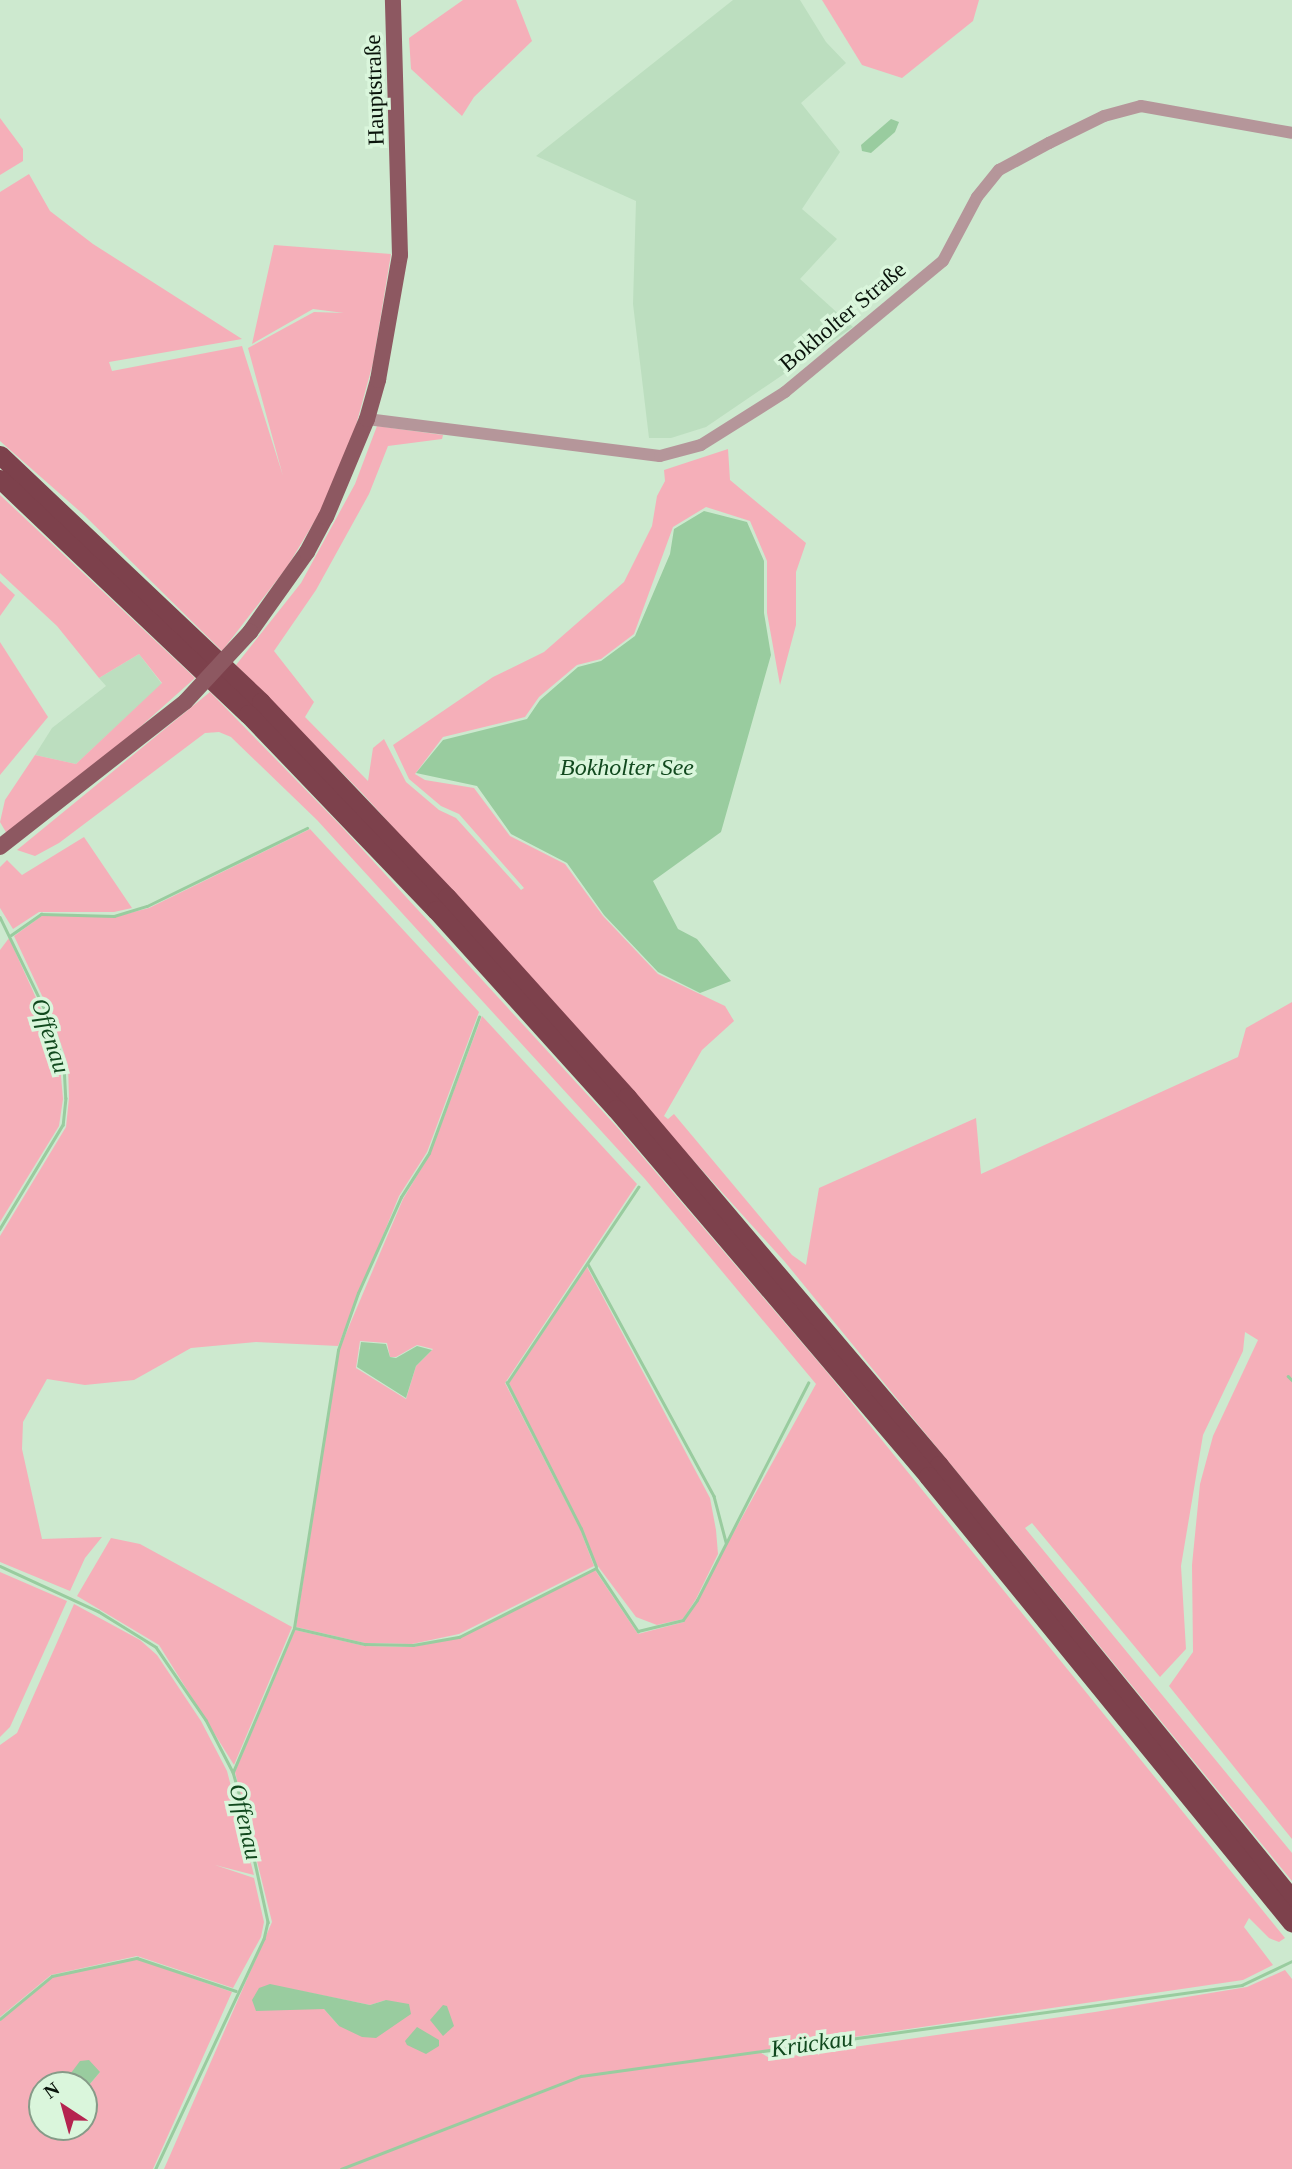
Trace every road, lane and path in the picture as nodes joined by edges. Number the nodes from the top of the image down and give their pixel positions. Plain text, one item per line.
1 (394, 0) edge
2 (1292, 133) edge
3 (367, 419) junction
4 (0, 456) edge
5 (0, 479) edge
6 (0, 847) edge
7 (1289, 1912) edge

1 - 3 main road, Hauptstraße
2 - 3 street, Bokholter Straße
3 - 6 main road, Hauptstraße, bridge
4 - 7 highway
5 - 7 highway

